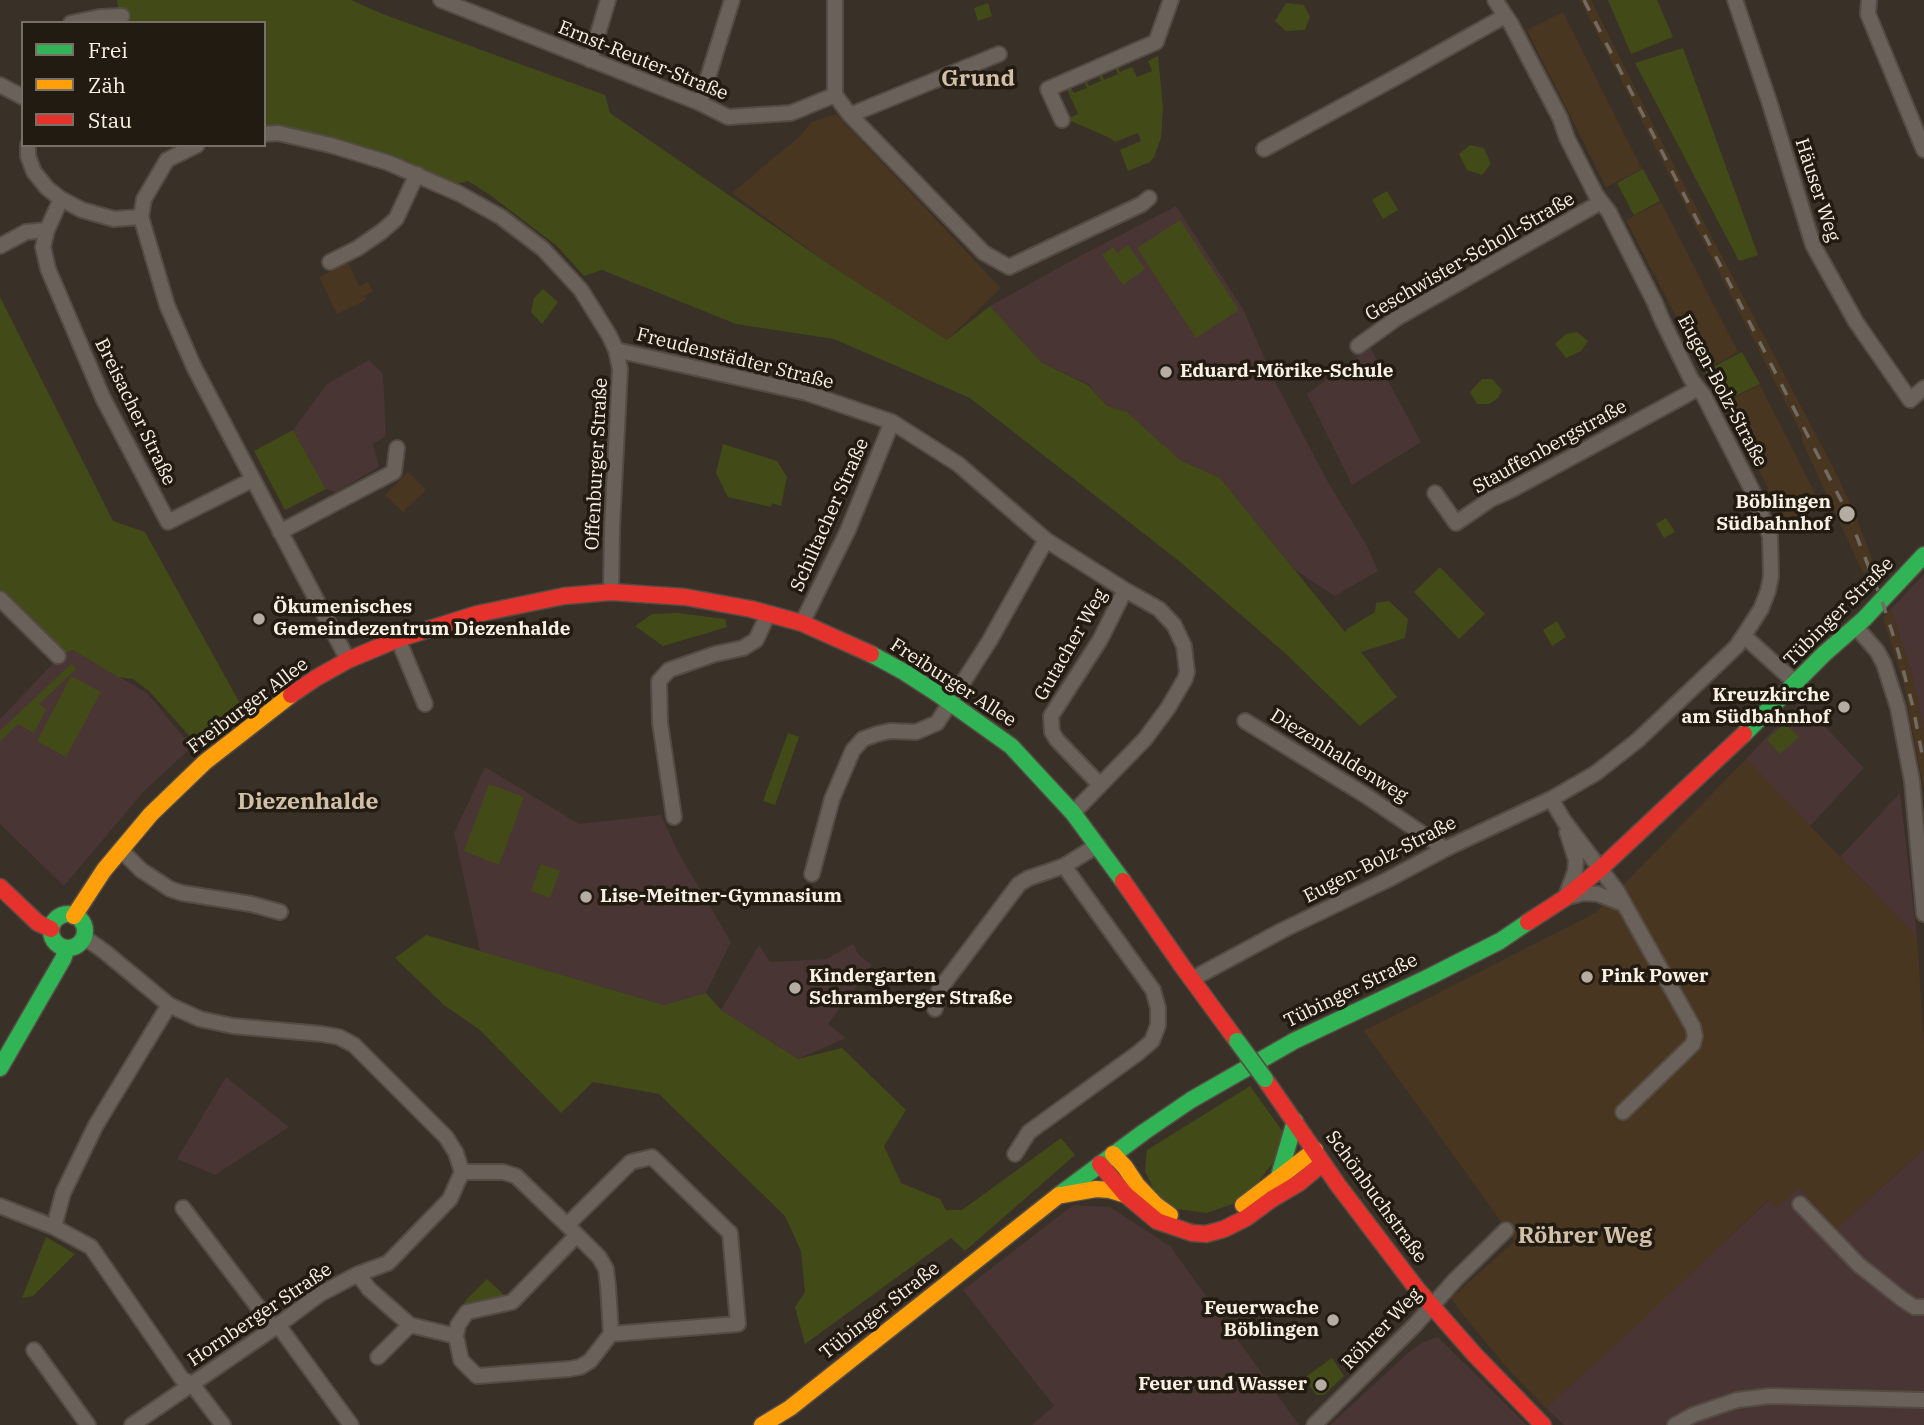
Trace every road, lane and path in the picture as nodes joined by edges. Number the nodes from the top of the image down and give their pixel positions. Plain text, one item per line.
1 (440, 0) edge
2 (608, 0) edge
3 (732, 0) edge
4 (835, 0) edge
5 (1171, 0) edge
6 (1495, 0) edge
7 (1735, 0) edge
8 (1869, 0) edge
9 (472, 5) edge
10 (122, 16) dead end
11 (1505, 16) junction
12 (83, 21) edge
13 (999, 54) dead end
14 (590, 60) junction
15 (0, 85) edge
16 (835, 95) junction
17 (21, 96) edge
18 (700, 103) junction
19 (850, 115) junction
20 (1062, 120) dead end
21 (266, 134) edge
22 (28, 147) edge
23 (193, 147) edge
24 (1264, 149) dead end
25 (1924, 150) edge
26 (417, 174) junction
27 (1149, 198) dead end
28 (61, 199) junction
29 (1601, 202) junction
30 (141, 217) junction
31 (47, 230) junction
32 (0, 246) edge
33 (331, 262) dead end
34 (1358, 346) dead end
35 (616, 350) junction
36 (1697, 388) junction
37 (1924, 388) edge
38 (892, 422) junction
39 (397, 448) dead end
40 (252, 480) junction
41 (1435, 493) dead end
42 (280, 532) junction
43 (1046, 540) junction
44 (1924, 555) edge
45 (1125, 590) junction
46 (611, 592) junction
47 (0, 599) edge
48 (768, 614) junction
49 (802, 623) junction
50 (1856, 627) junction
51 (1744, 636) junction
52 (398, 639) junction
53 (58, 656) dead end
54 (348, 660) junction
55 (1796, 683) junction
56 (950, 703) junction
57 (425, 704) dead end
58 (1245, 720) dead end
59 (1100, 785) junction
60 (1551, 799) junction
61 (1073, 813) junction
62 (674, 817) dead end
63 (1564, 821) junction
64 (1098, 845) junction
65 (1445, 849) junction
66 (121, 850) junction
67 (1064, 866) junction
68 (1600, 869) junction
69 (812, 874) dead end
70 (0, 887) edge
71 (1565, 898) junction
72 (1624, 904) junction
73 (280, 912) dead end
74 (1924, 914) edge
75 (75, 916) junction
76 (51, 929) junction
77 (84, 937) junction
78 (67, 948) junction
79 (1192, 979) junction
80 (169, 1004) junction
81 (935, 1009) dead end
82 (0, 1068) edge
83 (1623, 1112) dead end
84 (1295, 1121) junction
85 (1144, 1132) junction
86 (1015, 1154) dead end
87 (1319, 1156) junction
88 (1107, 1159) junction
89 (462, 1172) junction
90 (1279, 1176) junction
91 (1300, 1184) junction
92 (1338, 1185) junction
93 (1145, 1193) junction
94 (1059, 1195) junction
95 (1126, 1195) junction
96 (1800, 1204) dead end
97 (0, 1206) edge
98 (183, 1208) dead end
99 (54, 1227) junction
100 (572, 1230) junction
101 (1506, 1230) dead end
102 (358, 1274) junction
103 (1432, 1306) junction
104 (1924, 1307) edge
105 (410, 1325) junction
106 (276, 1326) junction
107 (611, 1334) junction
108 (456, 1336) junction
109 (34, 1350) dead end
110 (378, 1357) dead end
111 (192, 1384) junction
112 (1924, 1400) edge
113 (88, 1425) edge
114 (132, 1425) edge
115 (223, 1425) edge
116 (351, 1425) edge
117 (762, 1425) edge
118 (1314, 1425) edge
119 (1544, 1425) edge
120 (1675, 1425) edge

1 - 9 street, Ernst-Reuter-Straße
2 - 14 street
3 - 18 street
4 - 16 street
5 - 20 street
6 - 11 street, Eugen-Bolz-Straße
7 - 37 street, Häuser Weg
8 - 25 street
9 - 14 street, Ernst-Reuter-Straße
10 - 12 street
11 - 24 street
11 - 29 street, Eugen-Bolz-Straße
13 - 19 street
14 - 18 street, Ernst-Reuter-Straße
15 - 17 street
16 - 18 street, Ernst-Reuter-Straße
16 - 19 street
19 - 27 street
21 - 26 street, Offenburger Straße
22 - 28 street
23 - 30 street
26 - 33 street
26 - 35 street, Offenburger Straße
28 - 30 street
28 - 31 street, Breisacher Straße
29 - 34 street, Geschwister-Scholl-Straße
29 - 36 street, Eugen-Bolz-Straße
30 - 40 street
31 - 32 street
31 - 40 street, Breisacher Straße
35 - 38 street, Freudenstädter Straße
35 - 46 street, Offenburger Straße
36 - 41 street, Stauffenbergstraße
36 - 51 street, Eugen-Bolz-Straße
38 - 43 street, Freudenstädter Straße
38 - 49 street, Schiltacher Straße
39 - 42 street
40 - 42 street
42 - 54 street
43 - 45 street, Freudenstädter Straße
43 - 56 street
44 - 50 street, Tübinger Straße
45 - 59 street, Gutacher Weg
45 - 59 street, Freudenstädter Straße
46 - 48 street, Freiburger Allee
46 - 52 street, Freiburger Allee
47 - 53 street
48 - 49 street, Freiburger Allee
48 - 62 street
49 - 56 street, Freiburger Allee
50 - 55 street, Tübinger Straße
50 - 74 street
51 - 55 street
51 - 60 street, Eugen-Bolz-Straße
52 - 54 street, Freiburger Allee
52 - 57 street
54 - 66 street, Freiburger Allee
55 - 68 street, Tübinger Straße
56 - 61 street, Freiburger Allee
56 - 69 street
58 - 65 street, Diezenhaldenweg
59 - 61 street, Freudenstädter Straße
60 - 63 street
60 - 65 street, Eugen-Bolz-Straße
61 - 64 street, Freiburger Allee
63 - 68 street
63 - 71 street
64 - 67 street
64 - 79 street, Freiburger Allee
65 - 79 street, Eugen-Bolz-Straße
66 - 73 street
66 - 75 street, Freiburger Allee
67 - 81 street
67 - 86 street
68 - 71 street, Tübinger Straße
68 - 72 street
70 - 76 street
71 - 72 street
71 - 85 street, Tübinger Straße
72 - 83 street
75 - 76 street, Freiburger Allee
75 - 77 street
76 - 78 street
77 - 78 street
77 - 80 street
78 - 82 street
79 - 84 street, Schönbuchstraße, bridge
80 - 89 street
80 - 99 street
84 - 87 street, Schönbuchstraße
84 - 90 street
85 - 88 street, Tübinger Straße
85 - 93 street
87 - 90 street
87 - 91 street
87 - 92 street, Schönbuchstraße
88 - 93 street
88 - 94 street, Tübinger Straße
88 - 95 street
89 - 100 street
89 - 102 street, Hornberger Straße
90 - 93 street
91 - 92 street
91 - 95 street
92 - 103 street, Schönbuchstraße
94 - 95 street
94 - 117 street, Tübinger Straße
96 - 104 street
97 - 99 street
98 - 106 street
99 - 111 street
100 - 107 street
100 - 107 street
100 - 108 street
101 - 103 street, Röhrer Weg
102 - 105 street
102 - 106 street, Hornberger Straße
103 - 118 street, Röhrer Weg
103 - 119 street, Schönbuchstraße
105 - 108 street
105 - 110 street
106 - 111 street, Hornberger Straße
106 - 116 street
107 - 108 street
109 - 113 street
111 - 114 street, Hornberger Straße
111 - 115 street
112 - 120 street

